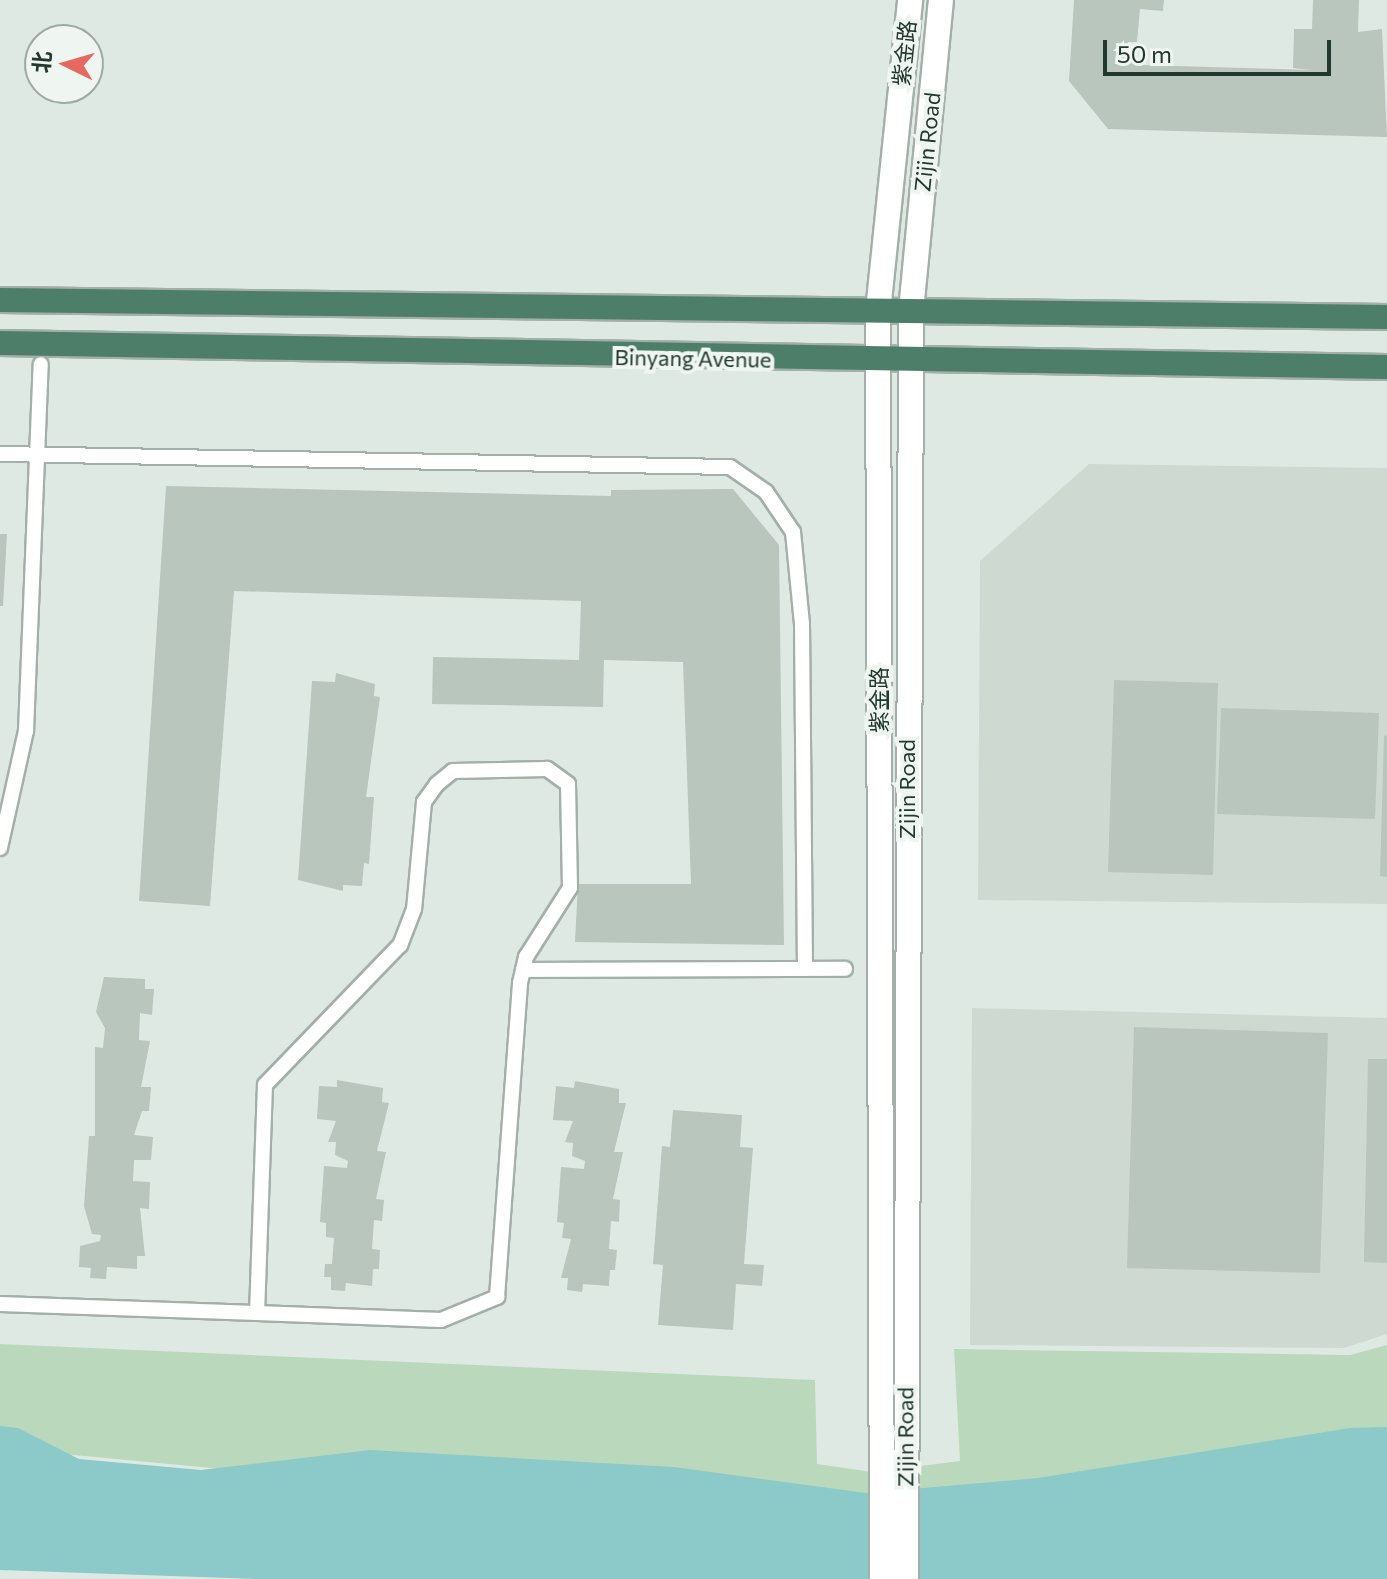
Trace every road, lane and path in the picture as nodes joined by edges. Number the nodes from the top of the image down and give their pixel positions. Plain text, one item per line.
1 (910, 0) edge
2 (941, 0) edge
3 (0, 300) edge
4 (878, 311) junction
5 (911, 311) junction
6 (1387, 317) edge
7 (0, 343) edge
8 (878, 362) junction
9 (910, 363) junction
10 (41, 364) dead end
11 (1387, 367) edge
12 (0, 454) edge
13 (39, 455) junction
14 (0, 848) edge
15 (805, 969) junction
16 (845, 969) dead end
17 (523, 970) junction
18 (0, 1304) edge
19 (257, 1313) junction
20 (892, 1400) junction
21 (882, 1579) edge
22 (906, 1579) edge

1 - 4 street, 紫金路
2 - 5 street, Zijin Road
3 - 4 highway
4 - 5 highway
4 - 8 street, 紫金路
5 - 6 highway
5 - 9 street, Zijin Road
7 - 8 highway, Binyang Avenue
8 - 9 highway, Binyang Avenue
8 - 20 street, 紫金路
9 - 11 highway, Binyang Avenue
9 - 20 street, Zijin Road
10 - 13 lane
12 - 13 lane
13 - 14 lane
13 - 15 lane
15 - 16 lane
15 - 17 lane
17 - 19 lane
17 - 19 lane
18 - 19 lane
20 - 21 street
20 - 22 street, Zijin Road

